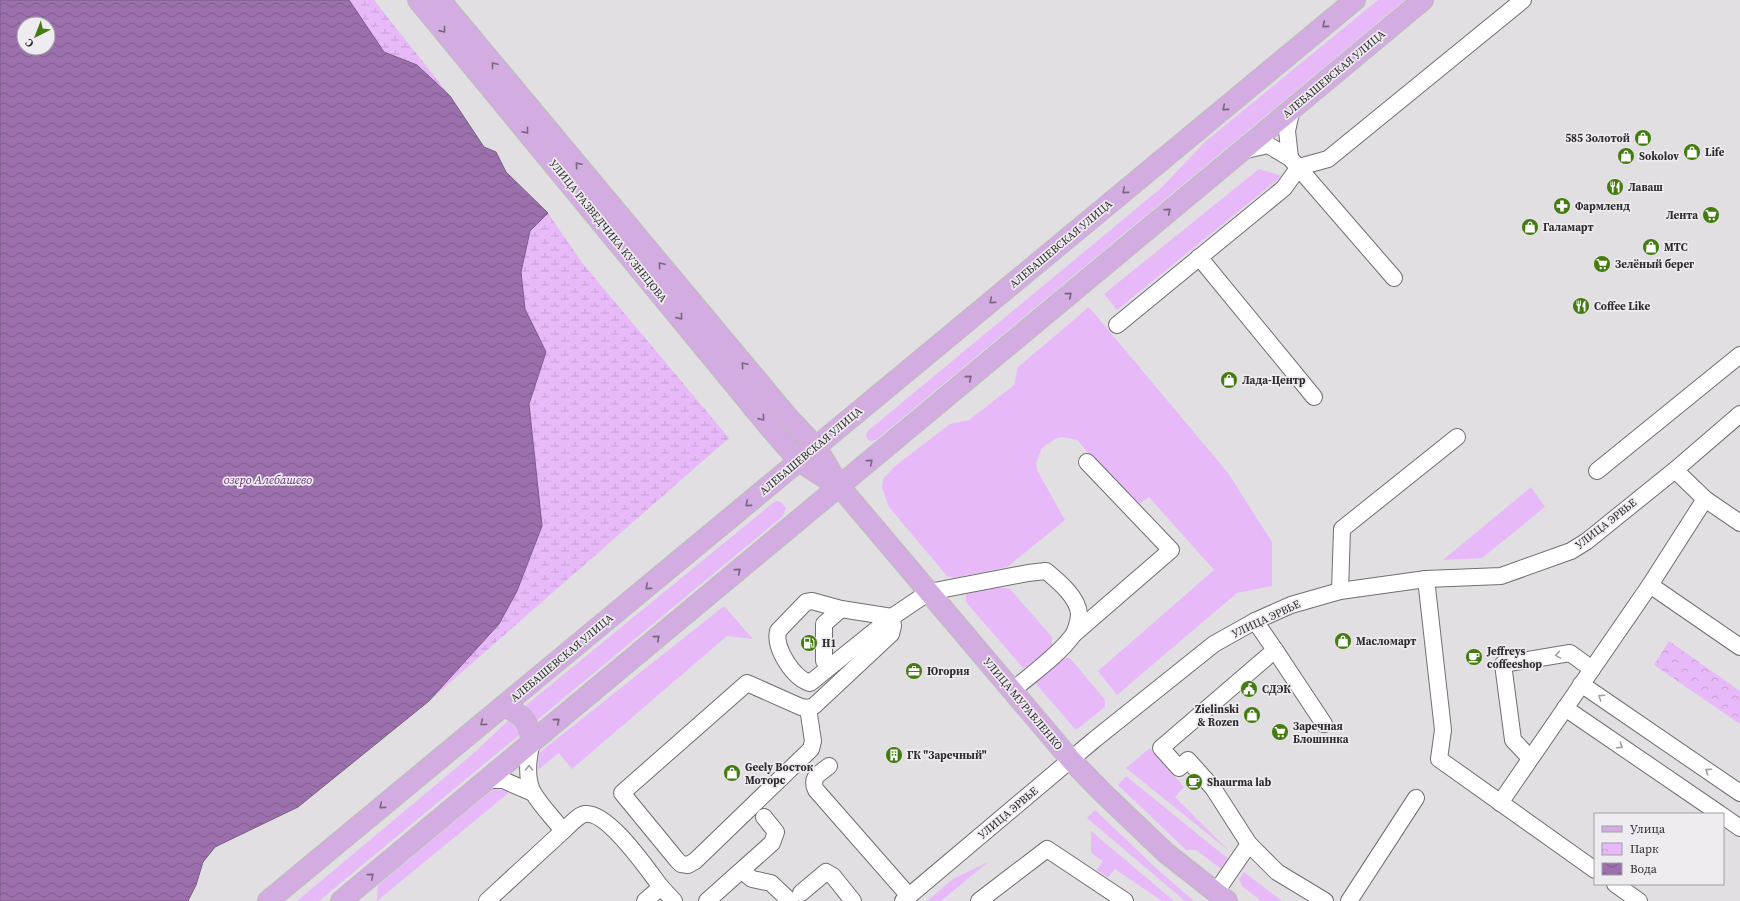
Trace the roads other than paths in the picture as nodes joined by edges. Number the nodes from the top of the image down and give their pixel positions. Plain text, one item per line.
1 (418, 0) edge
2 (440, 0) edge
3 (1355, 0) edge
4 (1423, 0) edge
5 (1523, 0) edge
6 (1292, 108) junction
7 (1240, 151) junction
8 (1295, 162) junction
9 (1199, 257) junction
10 (1394, 278) dead end
11 (1117, 325) dead end
12 (1740, 355) edge
13 (1314, 397) dead end
14 (1740, 414) edge
15 (1457, 437) dead end
16 (816, 447) junction
17 (799, 461) junction
18 (1087, 462) dead end
19 (1597, 470) dead end
20 (1675, 470) junction
21 (840, 487) junction
22 (1705, 499) junction
23 (1740, 524) edge
24 (1426, 579) junction
25 (1650, 585) junction
26 (1340, 591) junction
27 (929, 592) junction
28 (841, 609) junction
29 (892, 617) junction
30 (1255, 621) junction
31 (1074, 634) junction
32 (1740, 647) edge
33 (1275, 650) junction
34 (829, 666) junction
35 (1592, 669) junction
36 (1581, 684) junction
37 (1012, 691) junction
38 (504, 706) junction
39 (808, 708) junction
40 (1565, 708) junction
41 (1324, 724) dead end
42 (532, 742) junction
43 (1530, 758) junction
44 (1071, 760) junction
45 (829, 766) dead end
46 (486, 780) junction
47 (533, 793) junction
48 (1740, 793) edge
49 (1416, 798) dead end
50 (1500, 803) junction
51 (1719, 813) edge
52 (764, 817) dead end
53 (1724, 817) edge
54 (1740, 828) edge
55 (563, 831) junction
56 (1249, 844) junction
57 (1594, 869) edge
58 (742, 871) junction
59 (1616, 885) edge
60 (661, 887) junction
61 (795, 897) edge
62 (1222, 897) edge
63 (906, 898) edge
64 (268, 901) edge
65 (341, 901) edge
66 (487, 901) edge
67 (645, 901) edge
68 (674, 901) edge
69 (707, 901) edge
70 (853, 901) edge
71 (979, 901) edge
72 (1125, 901) edge
73 (1325, 901) edge
74 (1349, 901) edge
75 (1639, 901) edge

1 -> 17 main road, УЛИЦА РАЗВЕДЧИКА КУЗНЕЦОВА
16 -> 2 main road, УЛИЦА РАЗВЕДЧИКА КУЗНЕЦОВА
3 -> 16 main road, АЛЕБАШЕВСКАЯ УЛИЦА
4 - 6 main road, АЛЕБАШЕВСКАЯ УЛИЦА
5 - 8 street
6 - 7 main road, АЛЕБАШЕВСКАЯ УЛИЦА
6 - 8 street
7 - 8 street
21 -> 7 main road, АЛЕБАШЕВСКАЯ УЛИЦА
8 - 9 street
8 - 10 street
9 - 11 street
9 - 13 street
12 - 19 street
14 - 20 street, УЛИЦА ЭРВЬЕ
15 - 26 street
16 - 17 main road, АЛЕБАШЕВСКАЯ УЛИЦА
16 - 21 main road, УЛИЦА РАЗВЕДЧИКА КУЗНЕЦОВА
17 - 21 main road, УЛИЦА РАЗВЕДЧИКА КУЗНЕЦОВА
17 -> 38 main road, АЛЕБАШЕВСКАЯ УЛИЦА
18 - 31 street
20 - 22 street
20 - 24 street, УЛИЦА ЭРВЬЕ
21 - 27 main road, УЛИЦА МУРАВЛЕНКО
42 -> 21 main road, АЛЕБАШЕВСКАЯ УЛИЦА
22 - 23 street
22 - 25 street
24 - 26 street, УЛИЦА ЭРВЬЕ
24 - 50 street
25 - 32 street
25 - 35 street
26 - 30 street, УЛИЦА ЭРВЬЕ
27 - 29 street
27 - 31 street
27 - 37 main road, УЛИЦА МУРАВЛЕНКО
28 - 29 street
28 - 34 street
28 - 34 street
29 - 34 street
29 - 39 street
30 - 33 street
30 - 44 street, УЛИЦА ЭРВЬЕ
31 - 37 street
33 - 41 street
33 - 56 street
35 - 36 street
35 -> 43 street
36 - 40 street
48 -> 36 street
37 - 44 main road, УЛИЦА МУРАВЛЕНКО
38 - 42 main road
38 -> 64 main road, АЛЕБАШЕВСКАЯ УЛИЦА
39 - 39 street
40 - 43 street
40 -> 51 street
42 - 46 main road, АЛЕБАШЕВСКАЯ УЛИЦА
47 -> 42 street
43 - 50 street
44 - 62 main road, УЛИЦА МУРАВЛЕНКО
44 - 63 street, УЛИЦА ЭРВЬЕ
45 - 63 street
46 - 47 street
65 -> 46 main road, АЛЕБАШЕВСКАЯ УЛИЦА
47 - 55 street
49 - 74 street
50 - 57 street
52 - 58 street
53 - 54 street
55 - 60 street
55 - 66 street
56 - 62 street
56 - 73 street
58 - 61 street
58 - 69 street
59 - 75 street
60 - 67 street
60 - 68 street
61 - 70 street
71 - 72 street

